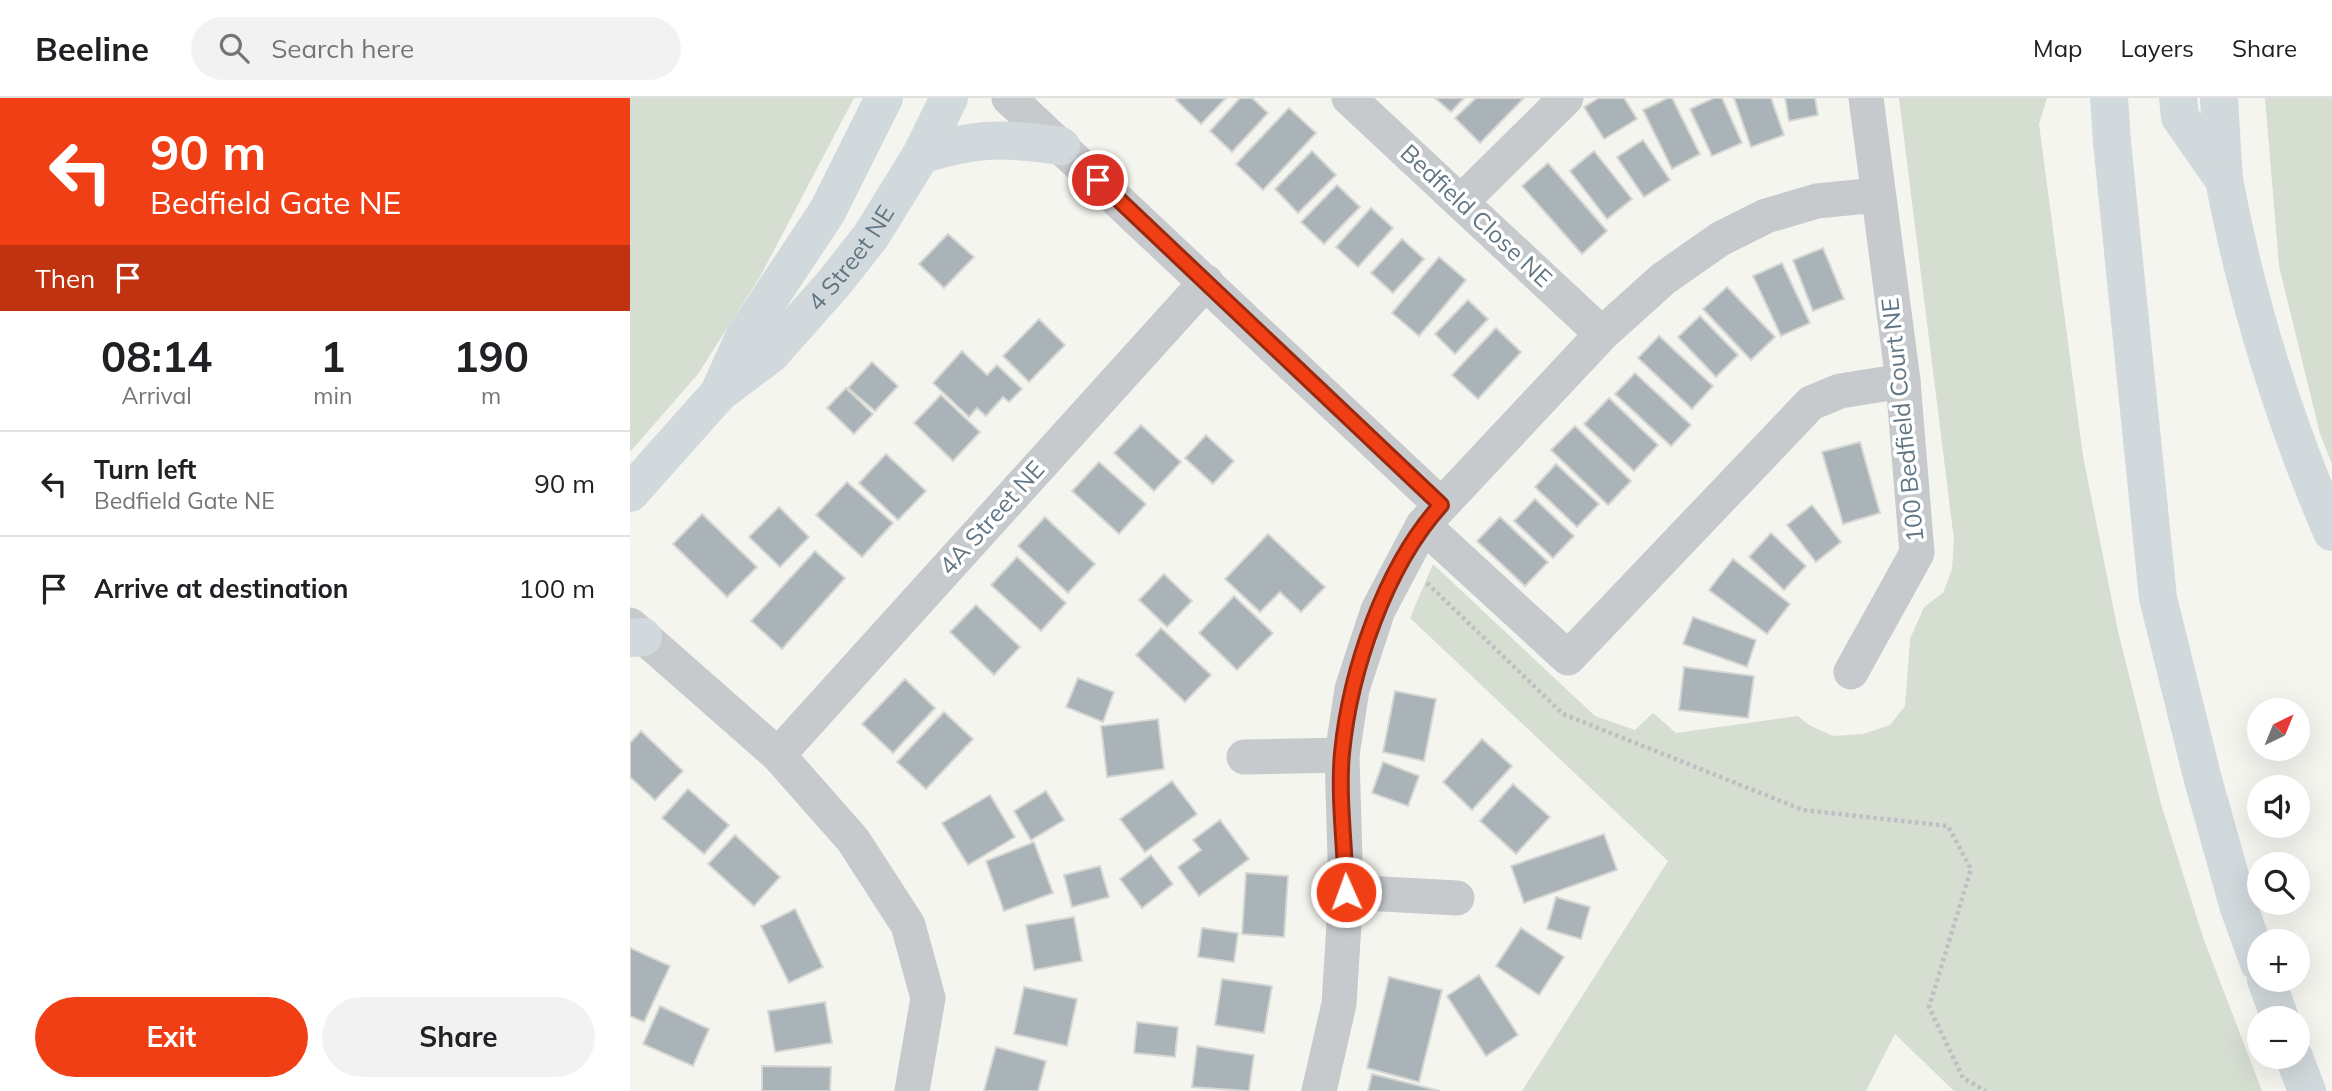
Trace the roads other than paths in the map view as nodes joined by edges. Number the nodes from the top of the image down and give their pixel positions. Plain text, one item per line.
1 (884, 98) edge
2 (949, 98) edge
3 (1009, 98) edge
4 (1349, 98) edge
5 (1566, 98) edge
6 (1866, 98) edge
7 (2109, 98) edge
8 (2178, 98) edge
9 (2219, 98) edge
10 (1062, 146) junction
11 (921, 155) junction
12 (2224, 180) junction
13 (1877, 195) junction
14 (1461, 202) junction
15 (1206, 282) junction
16 (1602, 334) junction
17 (1903, 382) junction
18 (719, 393) junction
19 (630, 493) edge
20 (1424, 527) junction
21 (2332, 531) edge
22 (634, 633) edge
23 (1851, 672) dead end
24 (778, 755) junction
25 (1342, 755) junction
26 (1244, 757) dead end
27 (1346, 892) junction
28 (1457, 898) dead end
29 (2247, 930) edge
30 (2299, 1069) edge
31 (912, 1091) edge
32 (1320, 1091) edge
33 (2307, 1091) edge

1 - 18 main road, 4 Street NE
2 - 11 main road, 4 Street NE
3 - 10 street
4 - 14 street, Bedfield Close NE
5 - 14 street
6 - 13 street
7 - 29 main road
8 - 12 main road
9 - 12 main road
10 - 11 main road
10 - 15 street
11 - 18 main road, 4 Street NE
12 - 21 main road
13 - 16 street
13 - 17 street, 100 Bedfield Court NE
14 - 16 street, Bedfield Close NE
15 - 20 street
15 - 24 street, 4A Street NE
16 - 20 street
17 - 20 street
17 - 23 street, 100 Bedfield Court NE
18 - 19 main road, 4 Street NE
20 - 25 street
22 - 24 street
24 - 31 street
25 - 26 street
25 - 27 street
27 - 28 street
27 - 32 street
30 - 33 main road

